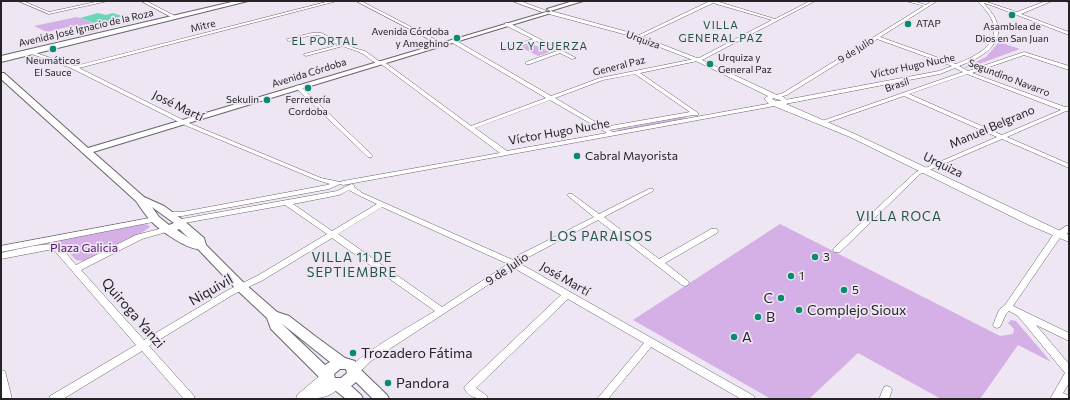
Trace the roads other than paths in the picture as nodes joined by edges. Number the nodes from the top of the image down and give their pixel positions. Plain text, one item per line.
1 (20, 1) edge
2 (106, 1) edge
3 (143, 1) edge
4 (234, 1) edge
5 (245, 1) edge
6 (336, 1) edge
7 (358, 1) edge
8 (515, 1) edge
9 (580, 1) edge
10 (712, 1) edge
11 (813, 1) edge
12 (908, 1) edge
13 (935, 1) edge
14 (981, 1) edge
15 (988, 1) edge
16 (1050, 1) edge
17 (927, 6) junction
18 (997, 6) junction
19 (548, 12) junction
20 (1016, 14) junction
21 (174, 16) junction
22 (775, 20) junction
23 (507, 24) junction
24 (1069, 34) edge
25 (637, 37) junction
26 (876, 37) junction
27 (537, 39) junction
28 (288, 40) dead end
29 (453, 41) junction
30 (442, 44) junction
31 (343, 45) junction
32 (503, 50) dead end
33 (561, 51) junction
34 (28, 52) junction
35 (1, 55) edge
36 (306, 55) dead end
37 (574, 58) dead end
38 (1, 59) edge
39 (696, 60) junction
40 (380, 63) junction
41 (528, 63) dead end
42 (957, 67) junction
43 (74, 68) junction
44 (1069, 68) edge
45 (636, 72) junction
46 (967, 72) junction
47 (1, 75) edge
48 (298, 87) junction
49 (904, 94) junction
50 (551, 98) junction
51 (777, 100) junction
52 (751, 108) junction
53 (1068, 109) edge
54 (694, 113) junction
55 (700, 118) junction
56 (182, 122) junction
57 (824, 122) junction
58 (471, 128) junction
59 (604, 129) junction
60 (612, 134) junction
61 (1002, 137) junction
62 (86, 151) junction
63 (506, 154) junction
64 (370, 156) dead end
65 (1069, 166) edge
66 (924, 170) junction
67 (371, 179) junction
68 (343, 183) junction
69 (331, 186) junction
70 (348, 188) junction
71 (651, 190) dead end
72 (334, 193) junction
73 (570, 196) dead end
74 (140, 199) junction
75 (286, 202) junction
76 (382, 204) junction
77 (175, 217) junction
78 (599, 217) junction
79 (155, 219) junction
80 (167, 228) junction
81 (1069, 228) edge
82 (714, 231) dead end
83 (332, 234) junction
84 (1064, 237) edge
85 (201, 246) junction
86 (1, 248) edge
87 (837, 250) dead end
88 (1, 256) edge
89 (514, 264) junction
90 (659, 264) junction
91 (75, 269) junction
92 (685, 283) dead end
93 (241, 287) junction
94 (567, 294) junction
95 (1008, 307) junction
96 (442, 311) junction
97 (1021, 313) junction
98 (273, 316) junction
99 (997, 324) dead end
100 (1069, 337) edge
101 (650, 342) junction
102 (143, 346) junction
103 (350, 367) junction
104 (1069, 372) edge
105 (1, 375) edge
106 (332, 381) junction
107 (1059, 398) edge
108 (6, 399) edge
109 (54, 399) edge
110 (190, 399) edge
111 (302, 399) edge
112 (310, 399) edge
113 (356, 399) edge
114 (382, 399) edge
115 (483, 399) edge
116 (602, 399) edge
117 (749, 399) edge

1 - 2 street
3 - 21 street
4 - 21 main road, Avenida José Ignacio de la Roza
5 - 21 main road, Avenida José Ignacio de la Roza
6 - 43 street, Mitre
7 - 30 street
8 - 19 street, Urquiza
9 - 19 main road, Avenida Córdoba
10 - 22 street
10 - 25 street
11 - 22 street, General Paz
12 - 17 street
13 - 17 street, 9 de Julio
14 - 18 street
14 - 42 street, Víctor Hugo Nuche
15 - 18 street
16 - 20 street
17 - 26 street, 9 de Julio
18 - 20 street
19 - 23 main road, Avenida Córdoba
19 - 25 street, Urquiza
20 - 24 street
21 - 34 main road, Avenida José Ignacio de la Roza
21 - 35 main road, Avenida José Ignacio de la Roza
22 - 39 street, General Paz
23 - 27 street
23 - 29 main road, Avenida Córdoba
25 - 39 street, Urquiza
26 - 42 street, Segundino Navarro
26 - 51 street, 9 de Julio
27 - 32 street
27 - 33 street
28 - 31 street
29 - 30 main road, Avenida Córdoba
29 - 50 street
30 - 40 main road, Avenida Córdoba
31 - 36 street
31 - 40 street
33 - 37 street
33 - 41 street
34 - 38 main road, Avenida José Ignacio de la Roza
34 - 43 street, José Martí
39 - 45 street, General Paz
39 - 51 street, Urquiza
40 - 48 main road, Avenida Córdoba
40 - 58 street
42 - 46 street, Segundino Navarro
42 - 51 street, Víctor Hugo Nuche
43 - 56 street, José Martí
44 - 46 street, Brasil
45 - 50 street, General Paz
45 - 54 street
46 - 49 street, Brasil
46 - 53 street, Segundino Navarro
47 - 62 main road
48 - 56 main road, Avenida Córdoba
48 - 64 street
49 - 57 street, Brasil
49 - 61 street
50 - 58 street, General Paz
50 - 59 street
51 - 52 street, Víctor Hugo Nuche
51 - 52 street, Víctor Hugo Nuche
51 - 57 street, Urquiza
52 - 55 street, Víctor Hugo Nuche
53 - 61 street, Manuel Belgrano
54 - 55 street
54 - 59 street, Víctor Hugo Nuche
55 - 60 street, Víctor Hugo Nuche
56 - 62 main road, Avenida Córdoba
56 - 69 street, José Martí
57 - 66 street, Urquiza
58 - 63 street
59 - 60 street
60 - 63 street, Víctor Hugo Nuche
61 - 65 street
61 - 66 street, Manuel Belgrano
62 - 74 main road
63 - 67 street, Víctor Hugo Nuche
66 - 84 street, Urquiza
66 - 87 street, Manuel Belgrano
67 - 68 street, Víctor Hugo Nuche
67 - 70 street, Víctor Hugo Nuche
68 - 69 street, Víctor Hugo Nuche
68 - 70 street
69 - 72 street, José Martí
69 - 77 street
70 - 72 street
70 - 76 street, José Martí
71 - 78 street, 9 de Julio
72 - 75 street
73 - 78 street
74 - 77 main road
74 - 79 main road
75 - 77 street
75 - 83 street
76 - 83 street, Niquivil
76 - 89 street, José Martí
77 - 79 main road
77 - 80 main road
77 - 85 main road
78 - 89 street, 9 de Julio
78 - 90 street
79 - 80 main road
79 - 86 street
80 - 85 main road
80 - 91 street
81 - 84 street
82 - 90 street
83 - 93 street, Niquivil
83 - 96 street
84 - 95 street
85 - 93 main road
88 - 91 street, Quiroga Yanzi
89 - 94 street, José Martí
89 - 96 street, 9 de Julio
90 - 92 street
91 - 102 street, Quiroga Yanzi
93 - 98 main road
93 - 102 street, Niquivil
94 - 101 street, José Martí
94 - 115 street
95 - 97 street
95 - 99 street
96 - 103 street, 9 de Julio
97 - 100 street
97 - 104 street
98 - 103 main road
98 - 106 main road
101 - 116 street
101 - 117 street, José Martí
102 - 109 street, Niquivil
102 - 110 street, Quiroga Yanzi
103 - 106 main road
103 - 106 main road
103 - 114 main road
104 - 107 street
105 - 108 street
106 - 111 street
106 - 112 street
106 - 113 main road

